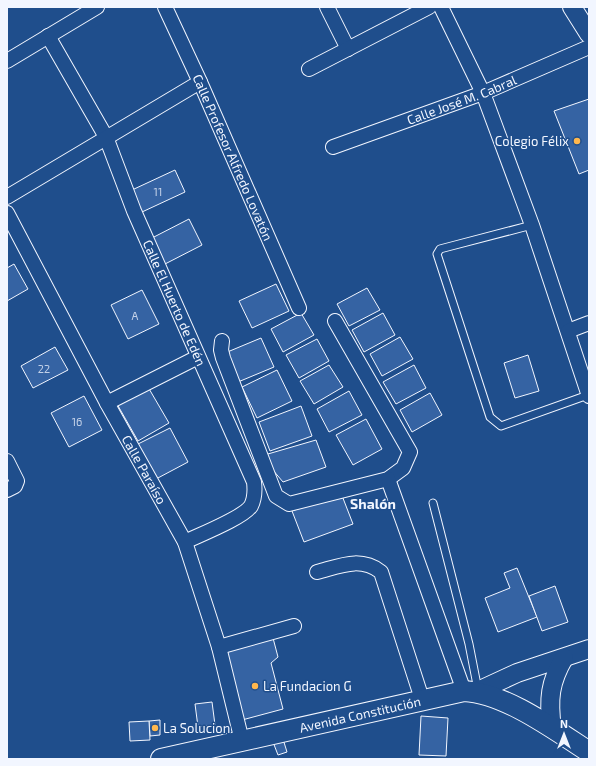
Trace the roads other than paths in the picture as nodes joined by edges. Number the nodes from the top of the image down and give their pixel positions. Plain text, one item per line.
1 (97, 7) edge
2 (165, 7) edge
3 (327, 7) edge
4 (429, 7) edge
5 (442, 7) edge
6 (572, 7) edge
7 (589, 34) edge
8 (48, 36) junction
9 (589, 47) edge
10 (348, 49) junction
11 (7, 61) edge
12 (309, 68) dead end
13 (200, 82) junction
14 (483, 93) junction
15 (106, 137) junction
16 (333, 147) dead end
17 (7, 197) edge
18 (7, 213) edge
19 (532, 225) junction
20 (299, 308) dead end
21 (335, 321) dead end
22 (589, 323) edge
23 (568, 331) junction
24 (222, 341) dead end
25 (198, 356) junction
26 (589, 395) edge
27 (107, 403) junction
28 (7, 461) edge
29 (388, 479) junction
30 (12, 486) edge
31 (433, 504) dead end
32 (185, 542) junction
33 (317, 572) dead end
34 (294, 626) dead end
35 (218, 648) junction
36 (589, 649) edge
37 (564, 658) junction
38 (471, 691) junction
39 (422, 699) junction
40 (552, 728) junction
41 (242, 741) junction
42 (589, 752) edge
43 (161, 759) edge
44 (573, 759) edge

1 - 8 street
2 - 13 street, Calle Profesor Alfredo Lovatón
3 - 10 street
4 - 10 street
5 - 14 street
6 - 7 street
8 - 11 street
8 - 15 street, Calle El Huerto de Edén
9 - 14 street, Calle José M. Cabral
10 - 12 street
13 - 15 street
13 - 20 street, Calle Profesor Alfredo Lovatón
14 - 16 street, Calle José M. Cabral
14 - 19 street
15 - 17 street
15 - 25 street, Calle El Huerto de Edén
18 - 27 street, Calle Paraíso
19 - 23 street
19 - 26 lane
21 - 29 street
22 - 23 street
23 - 26 street
24 - 29 street
25 - 27 street
25 - 32 street, Calle El Huerto de Edén
27 - 32 street, Calle Paraíso
28 - 30 street
29 - 38 street
31 - 38 lane
32 - 35 street, Calle Paraíso
33 - 39 street
34 - 35 street
35 - 41 street, Calle Paraíso
36 - 37 street
37 - 38 street
37 - 40 street
38 - 39 main road, Avenida Constitución
38 - 40 main road
39 - 41 main road, Avenida Constitución
40 - 42 main road
40 - 44 main road
41 - 43 main road, Avenida Constitución

